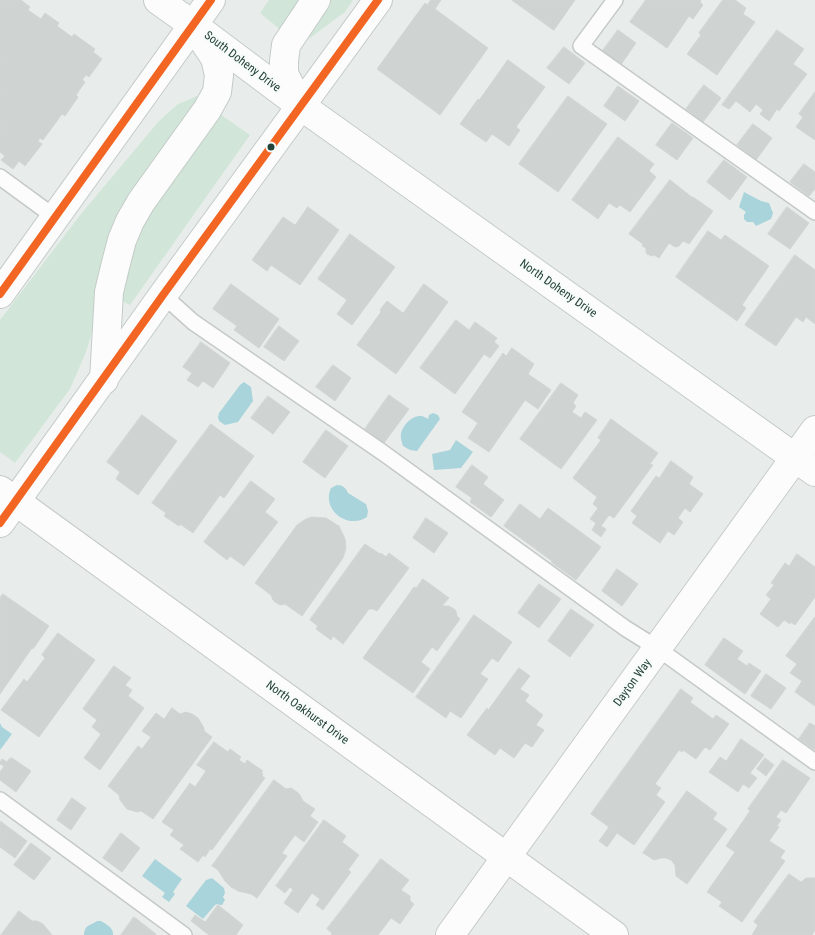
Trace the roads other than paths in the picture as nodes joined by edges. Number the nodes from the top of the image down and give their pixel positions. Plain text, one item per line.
1 (158, 0) edge
2 (211, 0) edge
3 (316, 0) edge
4 (378, 0) edge
5 (615, 0) edge
6 (193, 25) junction
7 (300, 106) junction
8 (0, 177) edge
9 (815, 212) edge
10 (56, 218) junction
11 (0, 294) edge
12 (163, 295) junction
13 (104, 380) junction
14 (815, 430) edge
15 (805, 465) edge
16 (8, 496) edge
17 (0, 523) edge
18 (658, 648) junction
19 (815, 762) edge
20 (0, 800) edge
21 (507, 857) junction
22 (184, 935) edge
23 (450, 935) edge
24 (614, 935) edge

1 - 6 street, South Doheny Drive
2 - 6 street
3 - 7 street
4 - 7 street
5 - 9 lane
6 - 7 street, South Doheny Drive
6 - 10 street
6 - 13 street
7 - 12 street
7 - 15 street, North Doheny Drive
8 - 10 lane
10 - 11 street
12 - 13 street
12 - 18 lane
13 - 16 street
14 - 15 street, Dayton Way
15 - 18 street, Dayton Way
16 - 17 street
16 - 21 street, North Oakhurst Drive
18 - 19 lane
18 - 21 street, Dayton Way
20 - 22 lane
21 - 23 street, Dayton Way
21 - 24 street, North Oakhurst Drive

